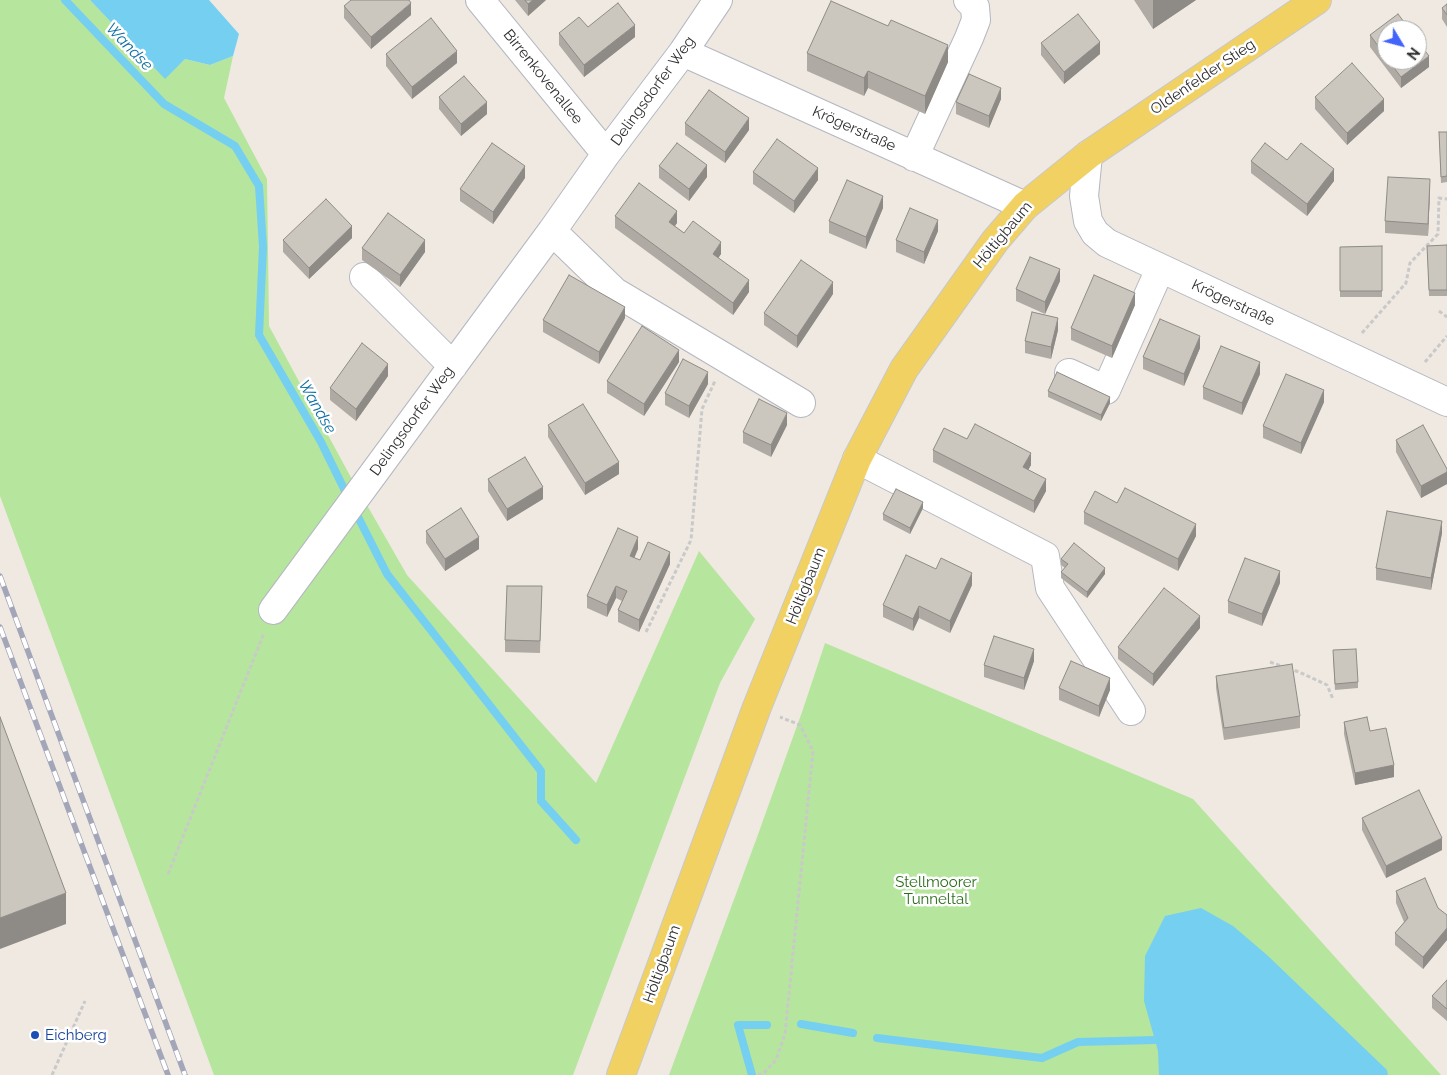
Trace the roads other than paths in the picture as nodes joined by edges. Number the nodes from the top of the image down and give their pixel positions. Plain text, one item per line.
1 (480, 0) edge
2 (718, 0) edge
3 (968, 0) edge
4 (1317, 0) edge
5 (683, 52) junction
6 (606, 154) junction
7 (1088, 155) junction
8 (914, 157) junction
9 (1025, 206) junction
10 (552, 231) junction
11 (1160, 269) junction
12 (364, 277) dead end
13 (452, 366) junction
14 (1069, 373) dead end
15 (1447, 402) edge
16 (802, 403) dead end
17 (857, 459) junction
18 (273, 610) road end
19 (1131, 711) dead end
20 (621, 1075) edge

1 - 6 street, Birrenkovenallee
2 - 5 street, Delingsdorfer Weg
3 - 8 street
4 - 7 main road, Oldenfelder Stieg
5 - 6 street, Delingsdorfer Weg
5 - 8 street, Krögerstraße
6 - 10 street, Delingsdorfer Weg
7 - 9 main road, Höltigbaum
7 - 11 street, Krögerstraße
8 - 9 street, Krögerstraße
9 - 17 main road, Höltigbaum
10 - 13 street, Delingsdorfer Weg
10 - 16 street
11 - 14 street
11 - 15 street, Krögerstraße
12 - 13 street
13 - 18 street, Delingsdorfer Weg
17 - 19 street
17 - 20 main road, Höltigbaum

